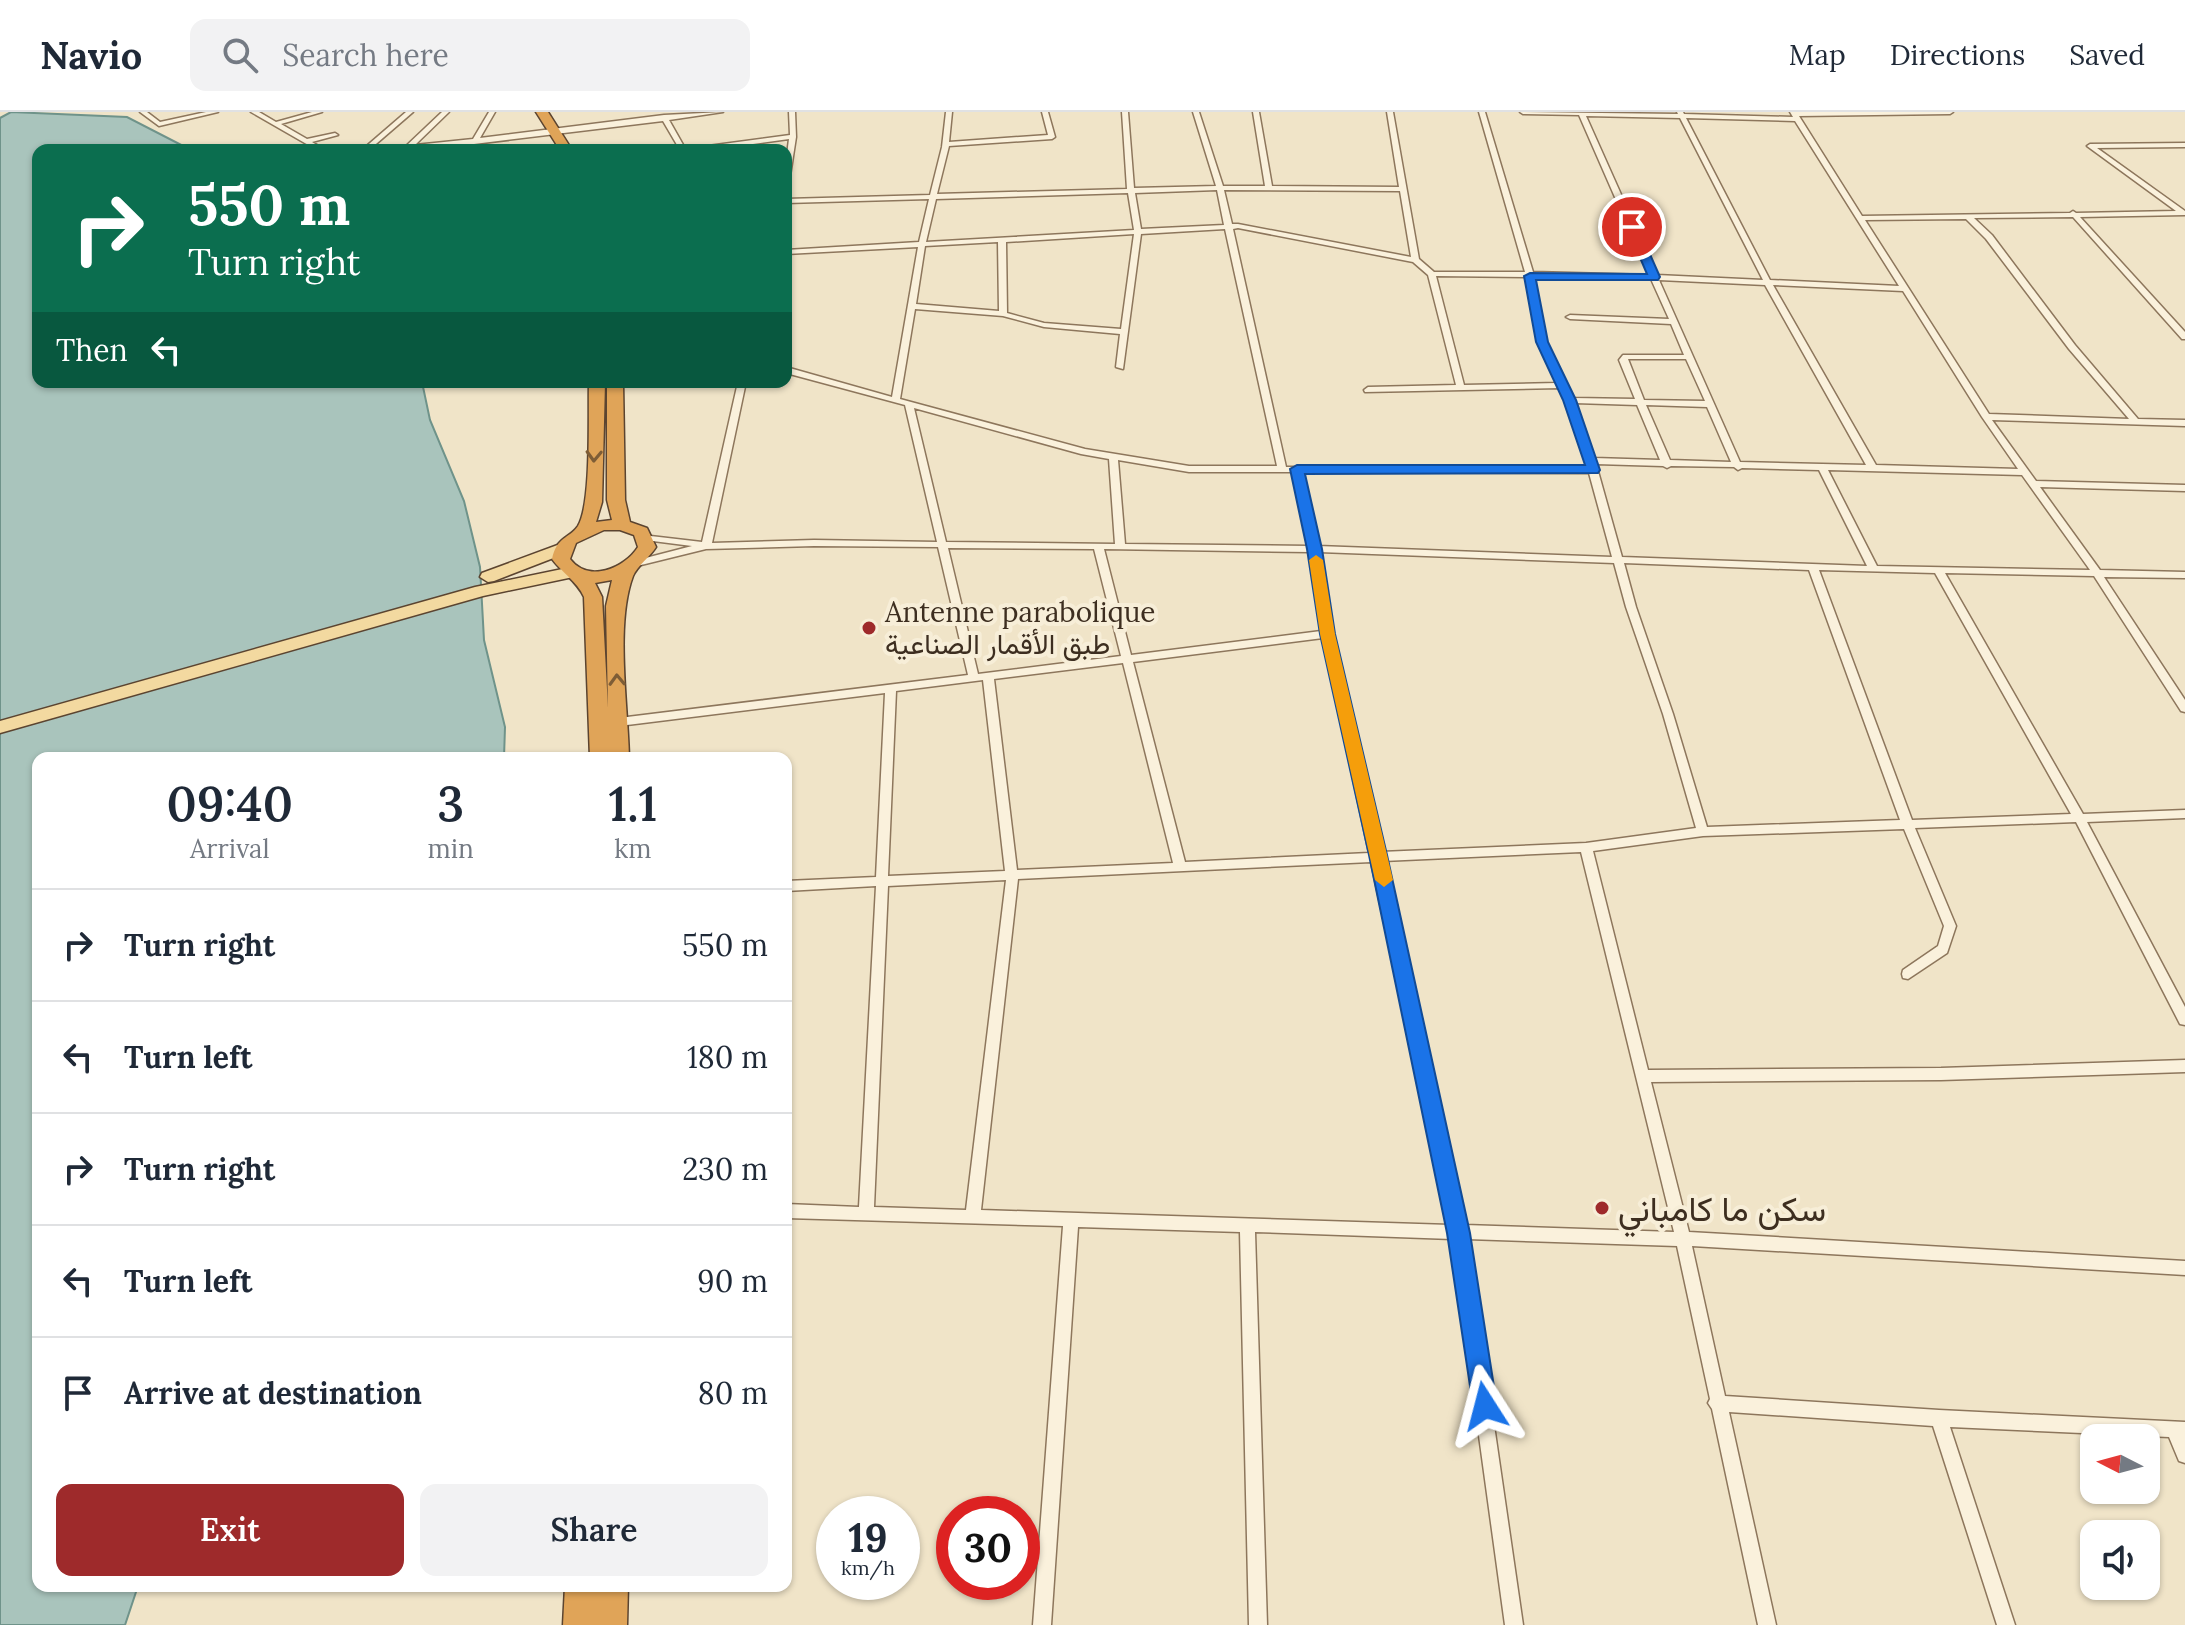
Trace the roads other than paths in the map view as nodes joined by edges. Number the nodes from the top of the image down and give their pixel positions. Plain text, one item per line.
1 (143, 112) edge
2 (215, 112) edge
3 (254, 112) edge
4 (319, 112) edge
5 (410, 112) edge
6 (446, 112) edge
7 (492, 112) edge
8 (542, 112) edge
9 (557, 112) edge
10 (720, 112) edge
11 (792, 112) edge
12 (949, 112) edge
13 (1045, 112) edge
14 (1125, 112) edge
15 (1196, 112) edge
16 (1256, 112) edge
17 (1390, 112) edge
18 (1482, 112) edge
19 (1523, 112) edge
20 (1581, 112) edge
21 (1937, 112) edge
22 (1950, 112) edge
23 (1681, 114) edge
24 (1795, 115) edge
25 (664, 117) junction
26 (275, 124) junction
27 (564, 132) junction
28 (335, 135) dead end
29 (793, 137) junction
30 (515, 138) junction
31 (305, 141) junction
32 (474, 142) junction
33 (311, 144) edge
34 (372, 144) edge
35 (412, 144) edge
36 (461, 144) edge
37 (514, 144) edge
38 (565, 144) edge
39 (574, 144) edge
40 (680, 144) edge
41 (739, 144) edge
42 (792, 144) edge
43 (945, 144) junction
44 (2185, 145) edge
45 (1220, 188) junction
46 (1269, 189) junction
47 (1403, 189) junction
48 (1131, 191) junction
49 (932, 197) junction
50 (792, 201) edge
51 (2073, 213) junction
52 (2184, 213) edge
53 (1966, 215) junction
54 (1862, 218) junction
55 (1229, 226) junction
56 (1138, 232) junction
57 (1002, 240) junction
58 (922, 244) junction
59 (792, 252) edge
60 (1415, 260) junction
61 (1432, 274) junction
62 (1530, 276) junction
63 (1654, 277) junction
64 (1768, 283) junction
65 (1905, 289) junction
66 (912, 306) junction
67 (1003, 314) junction
68 (1570, 317) dead end
69 (1674, 322) junction
70 (1125, 332) junction
71 (2185, 337) edge
72 (1689, 357) junction
73 (1120, 367) dead end
74 (792, 372) edge
75 (1564, 385) junction
76 (597, 388) edge
77 (615, 388) edge
78 (741, 388) edge
79 (1461, 388) junction
80 (1368, 390) dead end
81 (896, 400) junction
82 (1570, 400) junction
83 (1638, 400) junction
84 (909, 404) junction
85 (1709, 404) junction
86 (1986, 417) junction
87 (2136, 422) junction
88 (2185, 423) edge
89 (1113, 457) junction
90 (1592, 465) junction
91 (1667, 465) junction
92 (1738, 467) junction
93 (1282, 469) junction
94 (1297, 469) junction
95 (1823, 469) junction
96 (1873, 469) junction
97 (2025, 472) junction
98 (2034, 484) junction
99 (2185, 488) edge
100 (622, 525) junction
101 (585, 530) junction
102 (645, 537) junction
103 (942, 544) junction
104 (706, 546) junction
105 (1098, 546) junction
106 (1120, 547) junction
107 (563, 548) junction
108 (1314, 549) junction
109 (1619, 561) junction
110 (632, 567) junction
111 (1813, 567) junction
112 (1874, 569) junction
113 (1939, 571) junction
114 (575, 573) junction
115 (2097, 573) junction
116 (2185, 575) edge
117 (1327, 634) junction
118 (1126, 658) junction
119 (988, 677) junction
120 (974, 679) junction
121 (891, 689) junction
122 (2185, 708) edge
123 (0, 715) edge
124 (619, 722) junction
125 (0, 727) edge
126 (600, 752) edge
127 (619, 752) edge
128 (2185, 814) edge
129 (2080, 819) junction
130 (1908, 825) junction
131 (1703, 832) junction
132 (1586, 847) junction
133 (1378, 855) junction
134 (1180, 867) junction
135 (1012, 877) junction
136 (884, 881) junction
137 (792, 886) edge
138 (1908, 974) dead end
139 (2185, 1020) edge
140 (2185, 1066) edge
141 (1643, 1076) junction
142 (792, 1211) edge
143 (866, 1213) junction
144 (973, 1216) junction
145 (1071, 1219) junction
146 (1247, 1224) junction
147 (1459, 1233) junction
148 (1683, 1239) junction
149 (2185, 1268) edge
150 (1716, 1403) junction
151 (1939, 1418) junction
152 (2180, 1430) edge
153 (2185, 1455) edge
154 (581, 1592) edge
155 (612, 1592) edge
156 (579, 1625) edge
157 (611, 1625) edge
158 (1042, 1625) edge
159 (1258, 1625) edge
160 (1514, 1625) edge
161 (1767, 1625) edge
162 (2006, 1625) edge

1 - 2 street
3 - 26 street
4 - 26 street
5 - 34 street
6 - 35 street
7 - 32 street
8 - 27 highway
9 - 27 highway
10 - 25 street
11 - 29 street
12 - 43 street
13 - 43 street
14 - 48 street
15 - 45 street
16 - 46 street
17 - 47 street
18 - 62 street
19 - 20 street
20 - 23 street
20 - 63 street
21 - 22 street
21 - 24 street
23 - 24 street
23 - 64 street
24 - 54 street
25 - 27 street
25 - 40 street
26 - 31 street
27 - 30 street
27 - 38 highway
27 - 39 highway
28 - 31 street
29 - 41 street
29 - 42 street
30 - 32 street
30 - 37 street
31 - 33 street
32 - 36 street
43 - 49 street
44 - 52 street
45 - 46 street
45 - 48 street
45 - 55 street
46 - 47 street
47 - 60 street
48 - 49 street
48 - 56 street
49 - 50 street
49 - 58 street
51 - 52 street
51 - 53 street
51 - 71 street
53 - 54 street
53 - 87 street
54 - 65 street
55 - 56 street
55 - 60 street
55 - 93 street
56 - 57 street
56 - 70 street
57 - 58 street
57 - 67 street
58 - 59 street
58 - 66 street
60 - 61 street
61 - 62 street
61 - 79 street
62 - 63 street
62 - 75 street
63 - 64 street
63 - 69 street
64 - 65 street
64 - 96 street
65 - 86 street
66 - 67 street
66 - 81 street
67 - 70 street
68 - 69 street
69 - 72 street
70 - 73 street
72 - 83 street
72 - 85 street
74 - 81 street
75 - 79 street
75 - 82 street
76 -> 101 highway
77 - 100 highway
78 - 104 street
79 - 80 street
81 - 84 street
82 - 83 street
82 - 90 street
83 - 85 street
83 - 91 street
84 - 89 street
84 - 103 street
85 - 92 street
86 - 87 street
86 - 97 street
87 - 88 street
89 - 93 street
89 - 106 street
90 - 91 street
90 - 94 street
90 - 109 street
91 - 92 street
92 - 95 street
93 - 94 street
94 - 108 street
95 - 96 street
95 - 112 street
96 - 97 street
97 - 98 street
98 - 99 street
98 - 115 street
100 - 101 highway
100 - 102 highway
101 - 107 highway
102 - 104 street
102 - 110 highway
103 - 104 street
103 - 105 street
103 - 120 street
104 - 110 street
105 - 106 street
105 - 118 street
106 - 108 street
107 - 114 highway
107 - 123 main road
108 - 109 street
108 - 117 street
109 - 111 street
109 - 131 street
110 - 114 highway
124 -> 110 highway
111 - 112 street
111 - 130 street
112 - 113 street
113 - 115 street
113 - 129 street
114 - 125 main road
114 - 126 highway
115 - 116 street
115 - 122 street
117 - 118 street
117 - 133 street
118 - 119 street
118 - 134 street
119 - 120 street
119 - 135 street
120 - 121 street
121 - 124 street
121 - 136 street
124 - 127 highway
128 - 129 street
129 - 130 street
129 - 139 street
130 - 131 street
130 - 138 street
131 - 132 street
132 - 133 street
132 - 141 street
133 - 134 street
133 - 147 street
134 - 135 street
135 - 136 street
135 - 144 street
136 - 137 street
136 - 143 street
140 - 141 street
141 - 148 street
142 - 143 street
143 - 144 street
144 - 145 street
145 - 146 street
145 - 158 street
146 - 147 street
146 - 159 street
147 - 148 street
147 - 160 street
148 - 149 street
148 - 150 street
150 - 151 street
150 - 161 street
151 - 152 street
151 - 162 street
152 - 153 street
154 - 156 highway
155 - 157 highway

